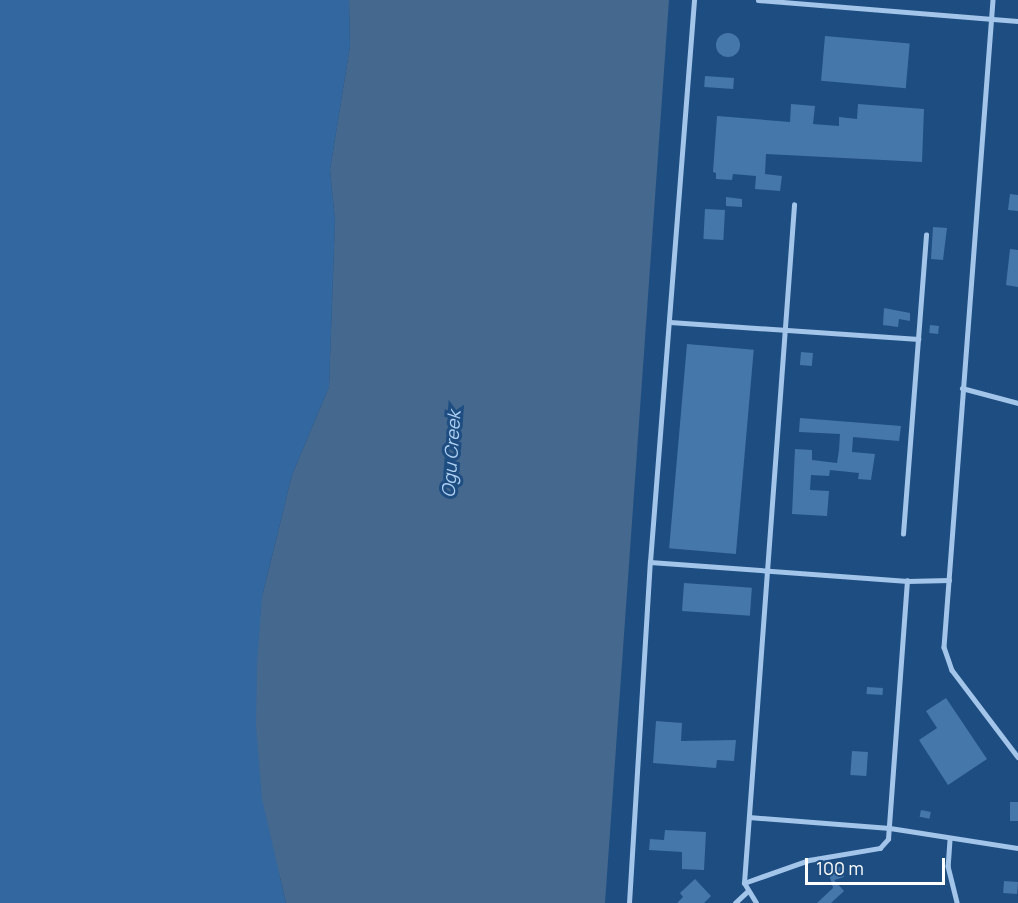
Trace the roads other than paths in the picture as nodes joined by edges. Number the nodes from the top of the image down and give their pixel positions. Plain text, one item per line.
1 (694, 0) edge
2 (758, 0) edge
3 (993, 0) edge
4 (804, 1) edge
5 (992, 19) junction
6 (1018, 21) edge
7 (794, 205) dead end
8 (926, 235) dead end
9 (670, 322) junction
10 (783, 332) junction
11 (918, 339) junction
12 (962, 388) junction
13 (1018, 404) edge
14 (903, 534) dead end
15 (650, 562) junction
16 (765, 570) junction
17 (948, 580) junction
18 (908, 581) junction
19 (1018, 757) edge
20 (749, 817) junction
21 (890, 828) junction
22 (950, 840) junction
23 (1018, 848) edge
24 (744, 883) junction
25 (747, 892) junction
26 (629, 903) edge
27 (735, 903) edge
28 (756, 903) edge
29 (957, 903) edge

1 - 9 lane
2 - 4 lane
3 - 5 lane
4 - 5 lane
5 - 6 lane
5 - 12 lane
7 - 10 lane
8 - 11 lane
9 - 10 lane
9 - 15 lane
10 - 11 lane
10 - 16 lane
11 - 14 lane
12 - 13 lane
12 - 17 lane
15 - 16 lane
15 - 26 lane
16 - 18 lane
16 - 20 lane
17 - 18 lane
17 - 19 lane
18 - 21 lane
20 - 21 lane
20 - 24 lane
21 - 22 lane
21 - 24 lane
22 - 23 lane
22 - 29 lane
24 - 25 lane
25 - 27 lane
25 - 28 lane

